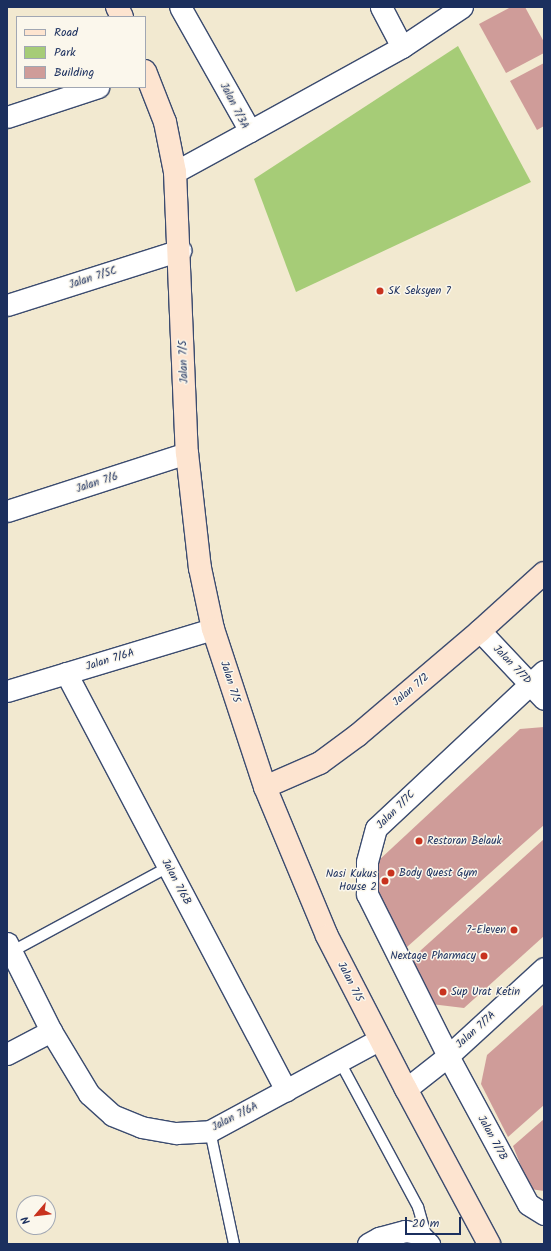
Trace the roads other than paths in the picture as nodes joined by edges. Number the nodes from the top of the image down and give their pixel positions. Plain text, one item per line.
1 (117, 7) edge
2 (180, 7) edge
3 (381, 7) edge
4 (462, 7) edge
5 (122, 16) edge
6 (402, 47) junction
7 (146, 75) edge
8 (95, 88) edge
9 (7, 117) edge
10 (250, 131) junction
11 (175, 172) junction
12 (180, 250) junction
13 (7, 305) edge
14 (187, 453) junction
15 (7, 511) edge
16 (544, 573) edge
17 (213, 629) junction
18 (480, 631) junction
19 (66, 673) junction
20 (539, 685) edge
21 (7, 691) edge
22 (264, 787) junction
23 (168, 867) junction
24 (9, 948) edge
25 (544, 968) edge
26 (50, 1032) junction
27 (380, 1039) junction
28 (7, 1054) edge
29 (448, 1056) junction
30 (340, 1062) junction
31 (406, 1089) junction
32 (286, 1091) junction
33 (210, 1131) junction
34 (544, 1214) edge
35 (428, 1243) edge
36 (234, 1244) edge
37 (368, 1244) edge
38 (490, 1244) edge

1 - 5 street
2 - 10 street, Jalan 7/3A
3 - 6 street
4 - 6 street
6 - 10 street
7 - 11 street, Jalan 7/5
8 - 9 street
10 - 11 street, Jalan 7/3A
11 - 12 street, Jalan 7/5
12 - 13 street, Jalan 7/5C
12 - 14 street, Jalan 7/5
14 - 15 street, Jalan 7/6
14 - 17 street, Jalan 7/5
16 - 18 street, Jalan 7/2
17 - 19 street, Jalan 7/6A
17 - 22 street, Jalan 7/5
18 - 20 street, Jalan 7/7D
18 - 22 street, Jalan 7/2
19 - 21 street, Jalan 7/6A
19 - 23 street, Jalan 7/6B
20 - 29 street, Jalan 7/7C
22 - 27 street, Jalan 7/5
23 - 24 lane
23 - 32 street, Jalan 7/6B
24 - 26 street, Jalan 7/6A
25 - 29 street, Jalan 7/7A
26 - 28 street
26 - 33 street, Jalan 7/6A
27 - 30 street, Jalan 7/6A
27 - 31 street, Jalan 7/5
29 - 31 street, Jalan 7/7A
29 - 34 street, Jalan 7/7B
30 - 32 street, Jalan 7/6A
30 - 35 lane
31 - 38 street, Jalan 7/5
32 - 33 street, Jalan 7/6A
33 - 36 lane
35 - 37 street

